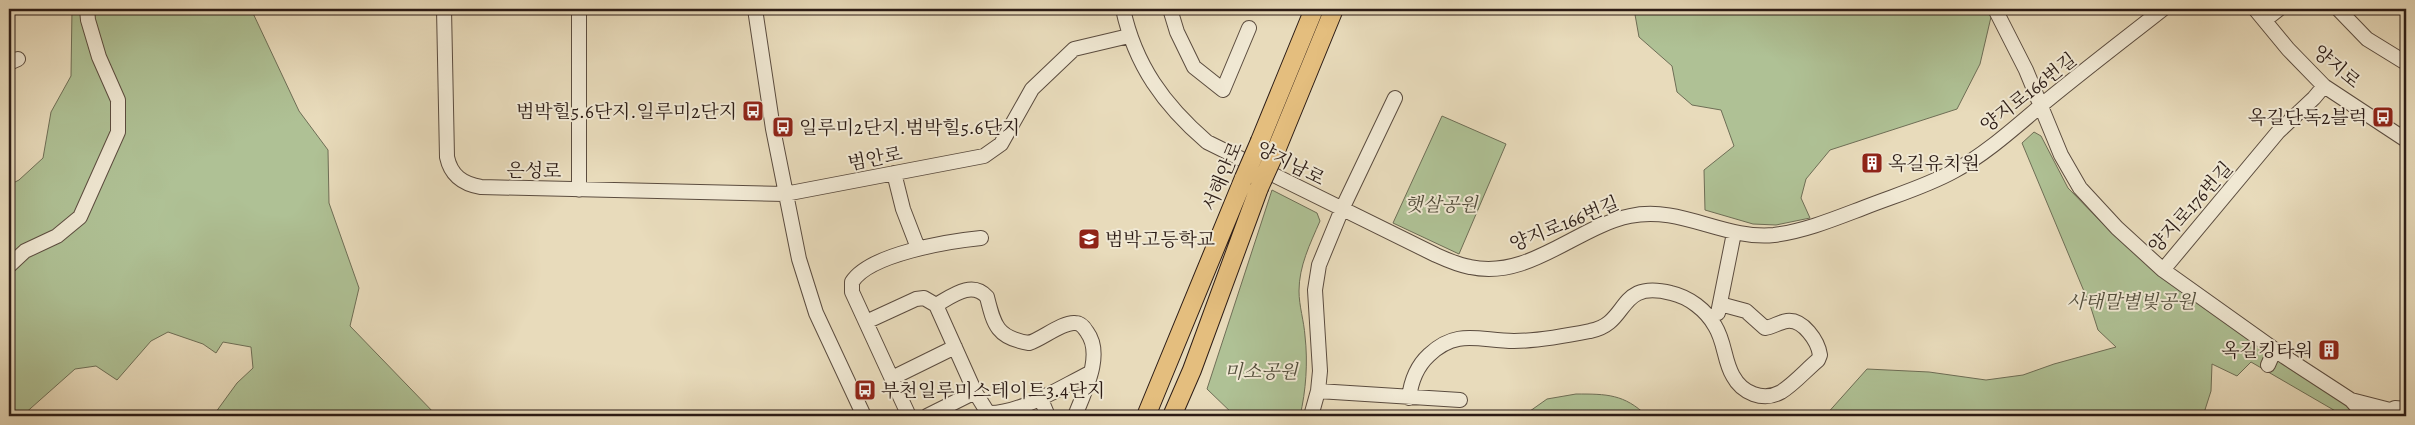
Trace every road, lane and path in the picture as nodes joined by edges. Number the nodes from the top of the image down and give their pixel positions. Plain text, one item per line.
1 (88, 9) edge
2 (444, 9) edge
3 (579, 9) edge
4 (755, 9) edge
5 (1123, 9) edge
6 (1170, 9) edge
7 (1314, 9) edge
8 (1334, 9) edge
9 (1995, 9) edge
10 (2162, 9) edge
11 (2255, 9) edge
12 (2279, 9) edge
13 (2338, 9) edge
14 (2266, 20) junction
15 (1249, 28) dead end
16 (1129, 36) junction
17 (2406, 63) edge
18 (2324, 86) junction
19 (1395, 98) dead end
20 (2040, 107) junction
21 (2406, 140) edge
22 (894, 173) junction
23 (578, 190) junction
24 (785, 194) junction
25 (1342, 209) junction
26 (1734, 233) junction
27 (981, 238) dead end
28 (918, 248) junction
29 (9, 266) edge
30 (2160, 274) junction
31 (936, 305) junction
32 (866, 322) junction
33 (956, 347) junction
34 (1168, 360) junction
35 (1090, 373) junction
36 (892, 378) junction
37 (1318, 391) junction
38 (975, 392) junction
39 (1040, 397) junction
40 (1409, 398) junction
41 (1460, 400) dead end
42 (2397, 408) edge
43 (2356, 411) edge
44 (987, 415) edge
45 (864, 416) edge
46 (909, 416) edge
47 (927, 416) edge
48 (1048, 416) edge
49 (1075, 416) edge
50 (1138, 416) edge
51 (1146, 416) edge
52 (1173, 416) edge
53 (1311, 416) edge

1 - 29 street
2 - 23 street, 은성로
3 - 23 street
4 - 24 street
5 - 16 street, 양지남로
6 - 15 street
7 - 34 main road, 서해안로, bridge
8 - 52 main road, 서해안로, bridge
9 - 20 street, 양지로176번길
10 - 20 street, 양지로166번길
11 - 14 street, 양지로
12 - 14 street
13 - 17 street
14 - 18 street, 양지로
16 - 22 street, 범안로
16 - 25 street, 양지남로
18 - 21 street, 양지로
18 - 30 street, 양지로176번길
19 - 25 street
20 - 26 street, 양지로166번길
20 - 30 street, 양지로176번길
22 - 24 street, 범안로
22 - 28 street
23 - 24 street, 은성로
24 - 45 street
25 - 26 street, 양지로166번길
25 - 37 street
26 - 40 street
27 - 28 street
28 - 32 street
30 - 43 street
31 - 32 street
31 - 33 street
31 - 35 street
32 - 36 street
33 - 36 street
33 - 38 street
34 - 50 main road
34 - 51 main road, 서해안로
35 - 39 street
35 - 49 street
36 - 46 street
37 - 40 street
37 - 53 street
38 - 44 street
38 - 47 street
39 - 44 street
39 - 48 street
40 - 41 street
42 - 43 street

